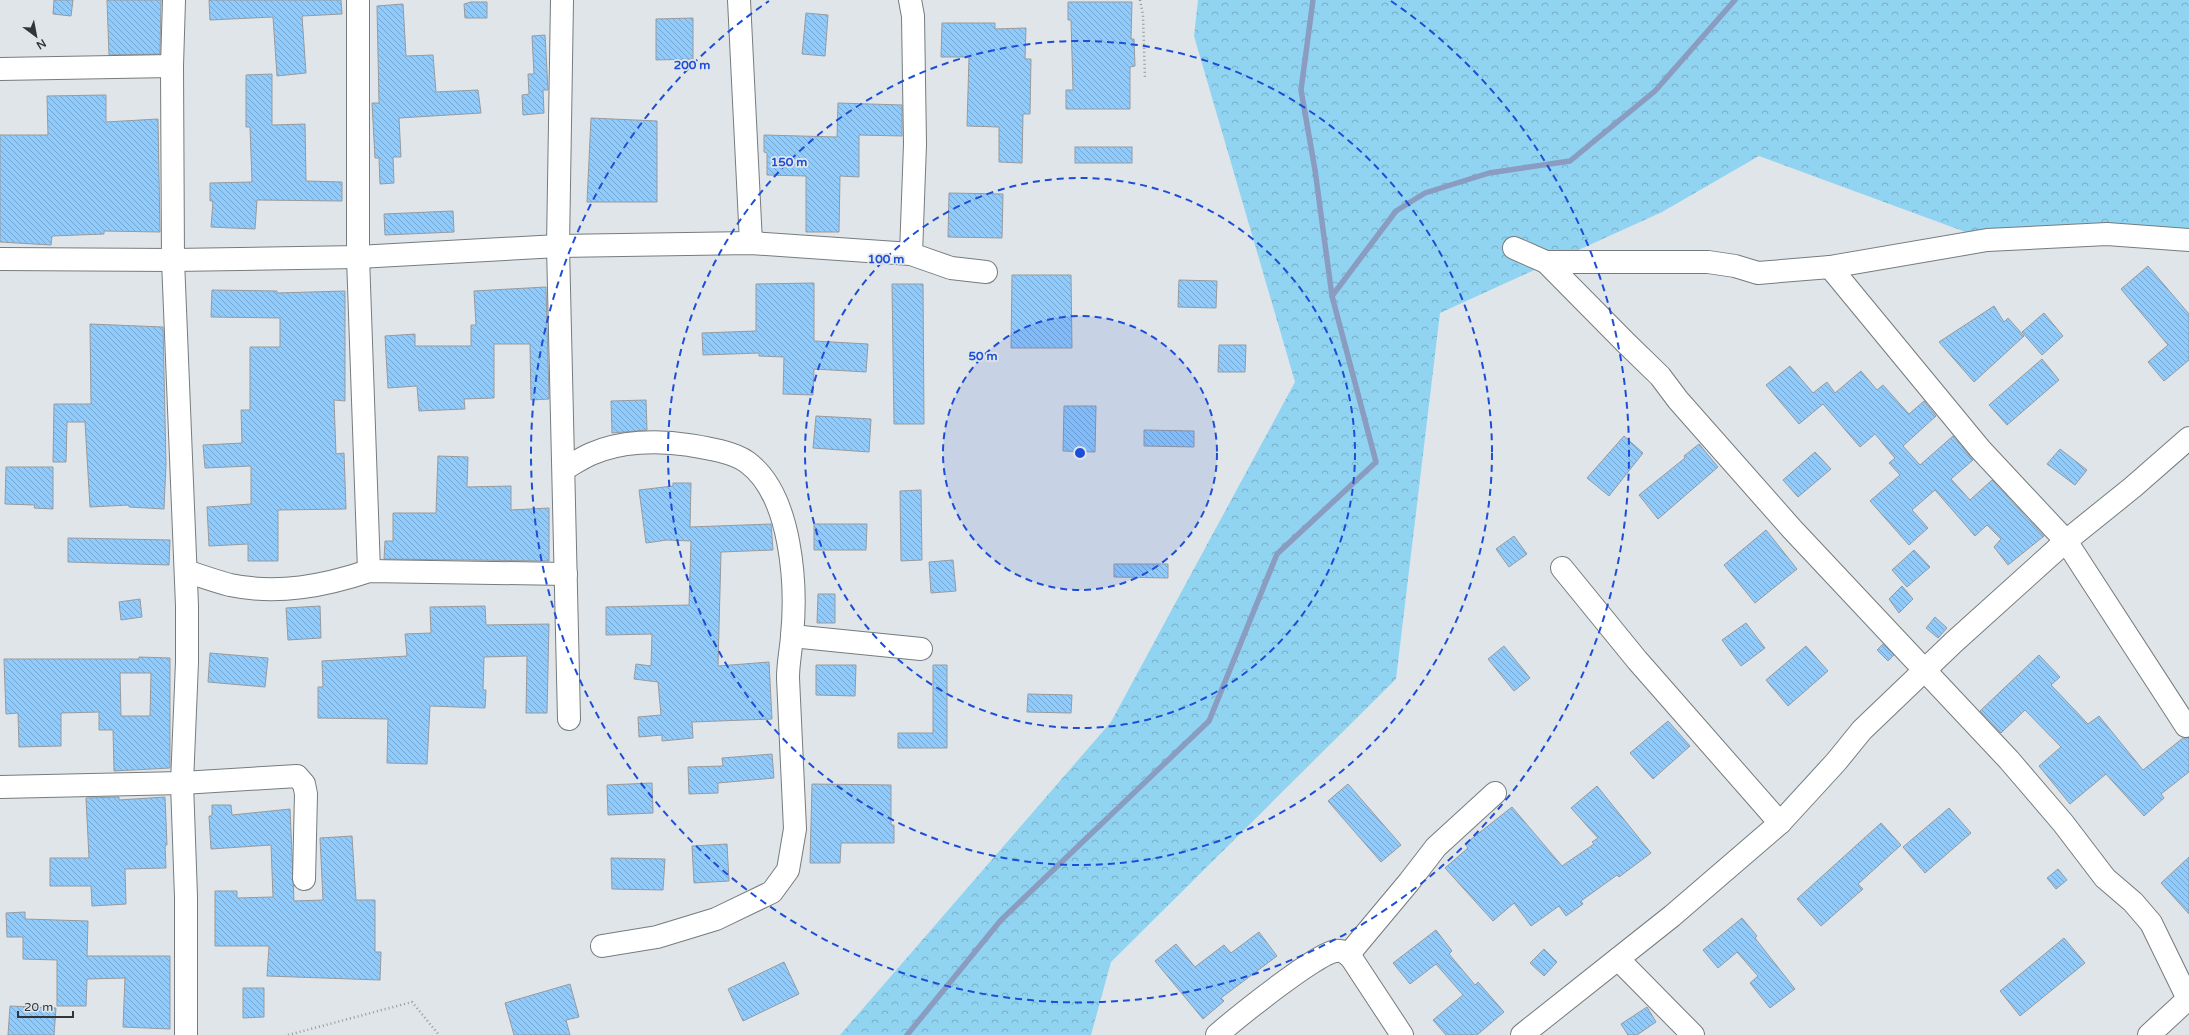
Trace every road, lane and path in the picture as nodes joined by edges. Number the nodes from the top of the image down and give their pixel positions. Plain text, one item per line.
1 (174, 0) edge
2 (358, 0) edge
3 (562, 0) edge
4 (739, 0) edge
5 (910, 0) edge
6 (1140, 0) edge
7 (172, 66) junction
8 (0, 69) edge
9 (1145, 79) dead end
10 (2189, 240) edge
11 (751, 243) junction
12 (558, 246) junction
13 (1514, 248) dead end
14 (911, 254) junction
15 (358, 257) junction
16 (0, 258) edge
17 (173, 260) junction
18 (1546, 262) junction
19 (1830, 267) junction
20 (986, 272) dead end
21 (2189, 438) edge
22 (564, 469) junction
23 (2066, 541) junction
24 (1562, 568) dead end
25 (186, 571) junction
26 (370, 571) junction
27 (566, 574) junction
28 (792, 636) junction
29 (921, 649) dead end
30 (1925, 669) junction
31 (569, 719) dead end
32 (2189, 723) edge
33 (182, 783) junction
34 (0, 787) edge
35 (1495, 793) dead end
36 (1780, 823) junction
37 (304, 879) dead end
38 (602, 946) dead end
39 (1348, 955) junction
40 (1618, 959) junction
41 (2188, 999) edge
42 (186, 1035) edge
43 (288, 1035) edge
44 (439, 1035) edge
45 (1216, 1035) edge
46 (1402, 1035) edge
47 (1522, 1035) edge
48 (1693, 1035) edge
49 (2149, 1035) edge

1 - 7 street
2 - 15 street
3 - 12 street
4 - 11 street
5 - 14 street
6 - 9 path
7 - 8 street
7 - 17 street
10 - 19 street
11 - 12 street
11 - 14 street
12 - 15 street
12 - 22 street
13 - 18 street
14 - 20 street
15 - 17 street
15 - 26 street
16 - 17 street
17 - 25 street
18 - 19 street
18 - 30 street
19 - 23 street
21 - 23 street
22 - 27 street
22 - 28 street
23 - 30 street
23 - 32 street
24 - 36 street
25 - 26 street
25 - 33 street
26 - 27 street
27 - 31 street
28 - 29 street
28 - 38 street
30 - 36 street
30 - 41 street
33 - 34 street
33 - 37 street
33 - 42 street
35 - 39 street
36 - 40 street
39 - 45 street
39 - 46 street
40 - 47 street
40 - 48 street
41 - 49 street
43 - 44 path

